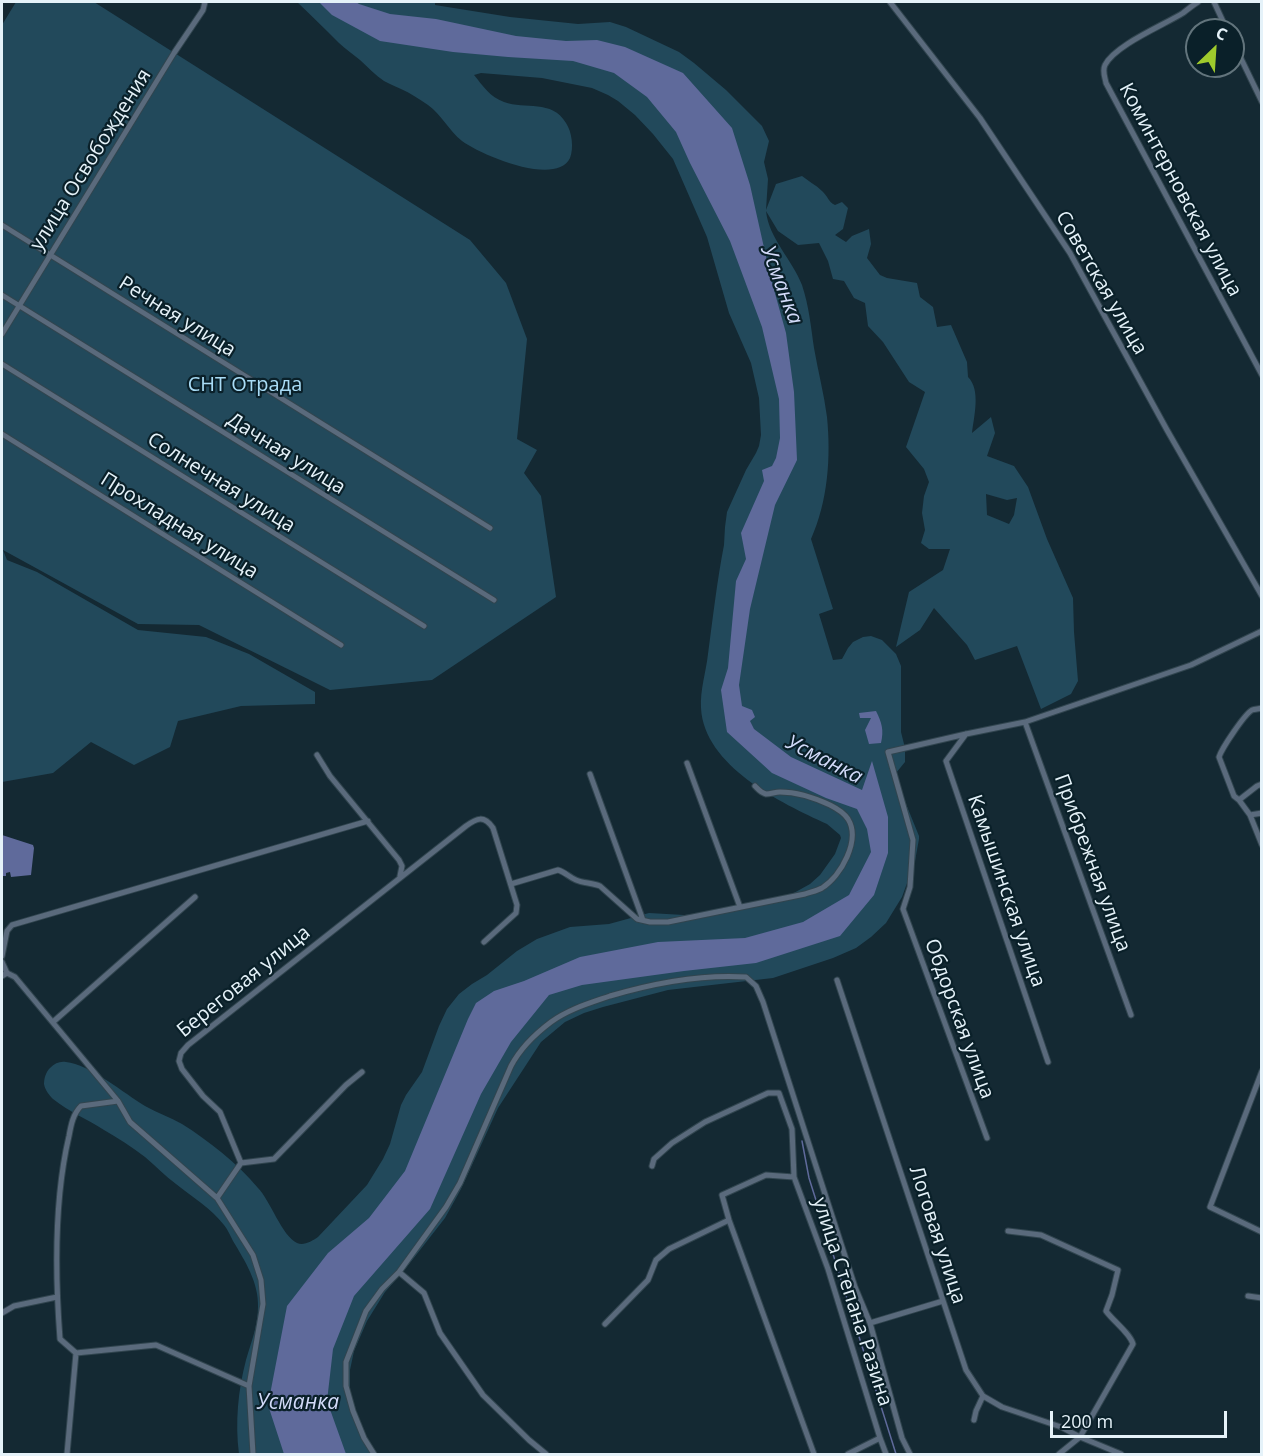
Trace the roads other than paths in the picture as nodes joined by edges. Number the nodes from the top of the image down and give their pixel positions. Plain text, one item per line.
1 (206, 2) edge
2 (890, 2) edge
3 (1198, 2) edge
4 (1214, 2) edge
5 (1221, 18) edge
6 (1245, 67) edge
7 (1262, 102) edge
8 (2, 225) edge
9 (50, 255) junction
10 (2, 295) edge
11 (19, 306) junction
12 (2, 334) edge
13 (2, 364) edge
14 (1262, 375) edge
15 (2, 434) edge
16 (490, 528) dead end
17 (1262, 596) edge
18 (494, 600) dead end
19 (424, 626) dead end
20 (1262, 632) edge
21 (341, 645) dead end
22 (1262, 708) edge
23 (1025, 722) junction
24 (966, 734) junction
25 (317, 755) dead end
26 (687, 763) dead end
27 (590, 774) dead end
28 (1262, 784) edge
29 (755, 786) dead end
30 (1239, 800) junction
31 (1262, 813) edge
32 (1250, 815) junction
33 (368, 821) junction
34 (1262, 845) edge
35 (399, 878) junction
36 (511, 884) junction
37 (195, 897) dead end
38 (740, 907) junction
39 (644, 921) junction
40 (484, 942) dead end
41 (2, 956) edge
42 (2, 962) edge
43 (4, 974) edge
44 (837, 980) dead end
45 (1131, 1015) dead end
46 (53, 1022) junction
47 (1048, 1062) dead end
48 (1262, 1071) edge
49 (362, 1072) dead end
50 (118, 1101) junction
51 (987, 1138) dead end
52 (240, 1163) junction
53 (652, 1166) dead end
54 (794, 1177) junction
55 (217, 1198) junction
56 (729, 1220) junction
57 (1008, 1231) dead end
58 (1262, 1232) edge
59 (399, 1272) junction
60 (1248, 1296) dead end
61 (57, 1297) junction
62 (1262, 1298) edge
63 (943, 1301) junction
64 (2, 1313) edge
65 (870, 1323) junction
66 (605, 1324) dead end
67 (76, 1353) junction
68 (249, 1386) junction
69 (983, 1396) junction
70 (974, 1420) dead end
71 (1080, 1437) junction
72 (880, 1438) junction
73 (67, 1455) edge
74 (253, 1455) edge
75 (374, 1455) edge
76 (546, 1455) edge
77 (814, 1455) edge
78 (848, 1455) edge
79 (886, 1455) edge
80 (910, 1455) edge
81 (1059, 1455) edge
82 (1121, 1455) edge

1 - 9 street, улица Освобождения
2 - 17 street, Советская улица
3 - 14 street, Коминтерновская улица
4 - 5 street
6 - 7 street
8 - 9 street, Речная улица
9 - 11 street, улица Освобождения
9 - 16 street, Речная улица
10 - 11 street, Дачная улица
11 - 12 street, улица Освобождения
11 - 18 street, Дачная улица
13 - 19 street, Солнечная улица
15 - 21 street, Прохладная улица
20 - 23 street
22 - 30 street
23 - 24 street
23 - 45 street, Прибрежная улица
24 - 47 street, Камышинская улица
24 - 51 street, Обдорская улица
25 - 33 street
26 - 38 street
27 - 39 street
28 - 30 street
29 - 38 street
30 - 32 street
31 - 32 street
32 - 34 street
33 - 35 street
33 - 41 street
35 - 36 street
35 - 52 street, Береговая улица
36 - 39 street
36 - 40 street
37 - 46 street
38 - 39 street
42 - 43 street
43 - 46 street
44 - 63 street, Логовая улица
46 - 50 street
48 - 58 street
49 - 52 street
50 - 55 street
50 - 61 street
52 - 55 street
53 - 54 street, улица Степана Разина
54 - 56 street, улица Степана Разина
54 - 72 street, улица Степана Разина
55 - 68 street
56 - 66 street
56 - 77 street, улица Степана Разина
57 - 71 street
59 - 65 street
59 - 75 street
59 - 76 street
60 - 62 street
61 - 64 street
61 - 67 street
63 - 65 street
63 - 69 street, Логовая улица
65 - 80 street
67 - 68 street
67 - 73 street
68 - 74 street
69 - 70 street
69 - 71 street, Логовая улица
71 - 81 street
71 - 82 street, Логовая улица
72 - 78 street, улица Степана Разина
72 - 79 street, улица Степана Разина

